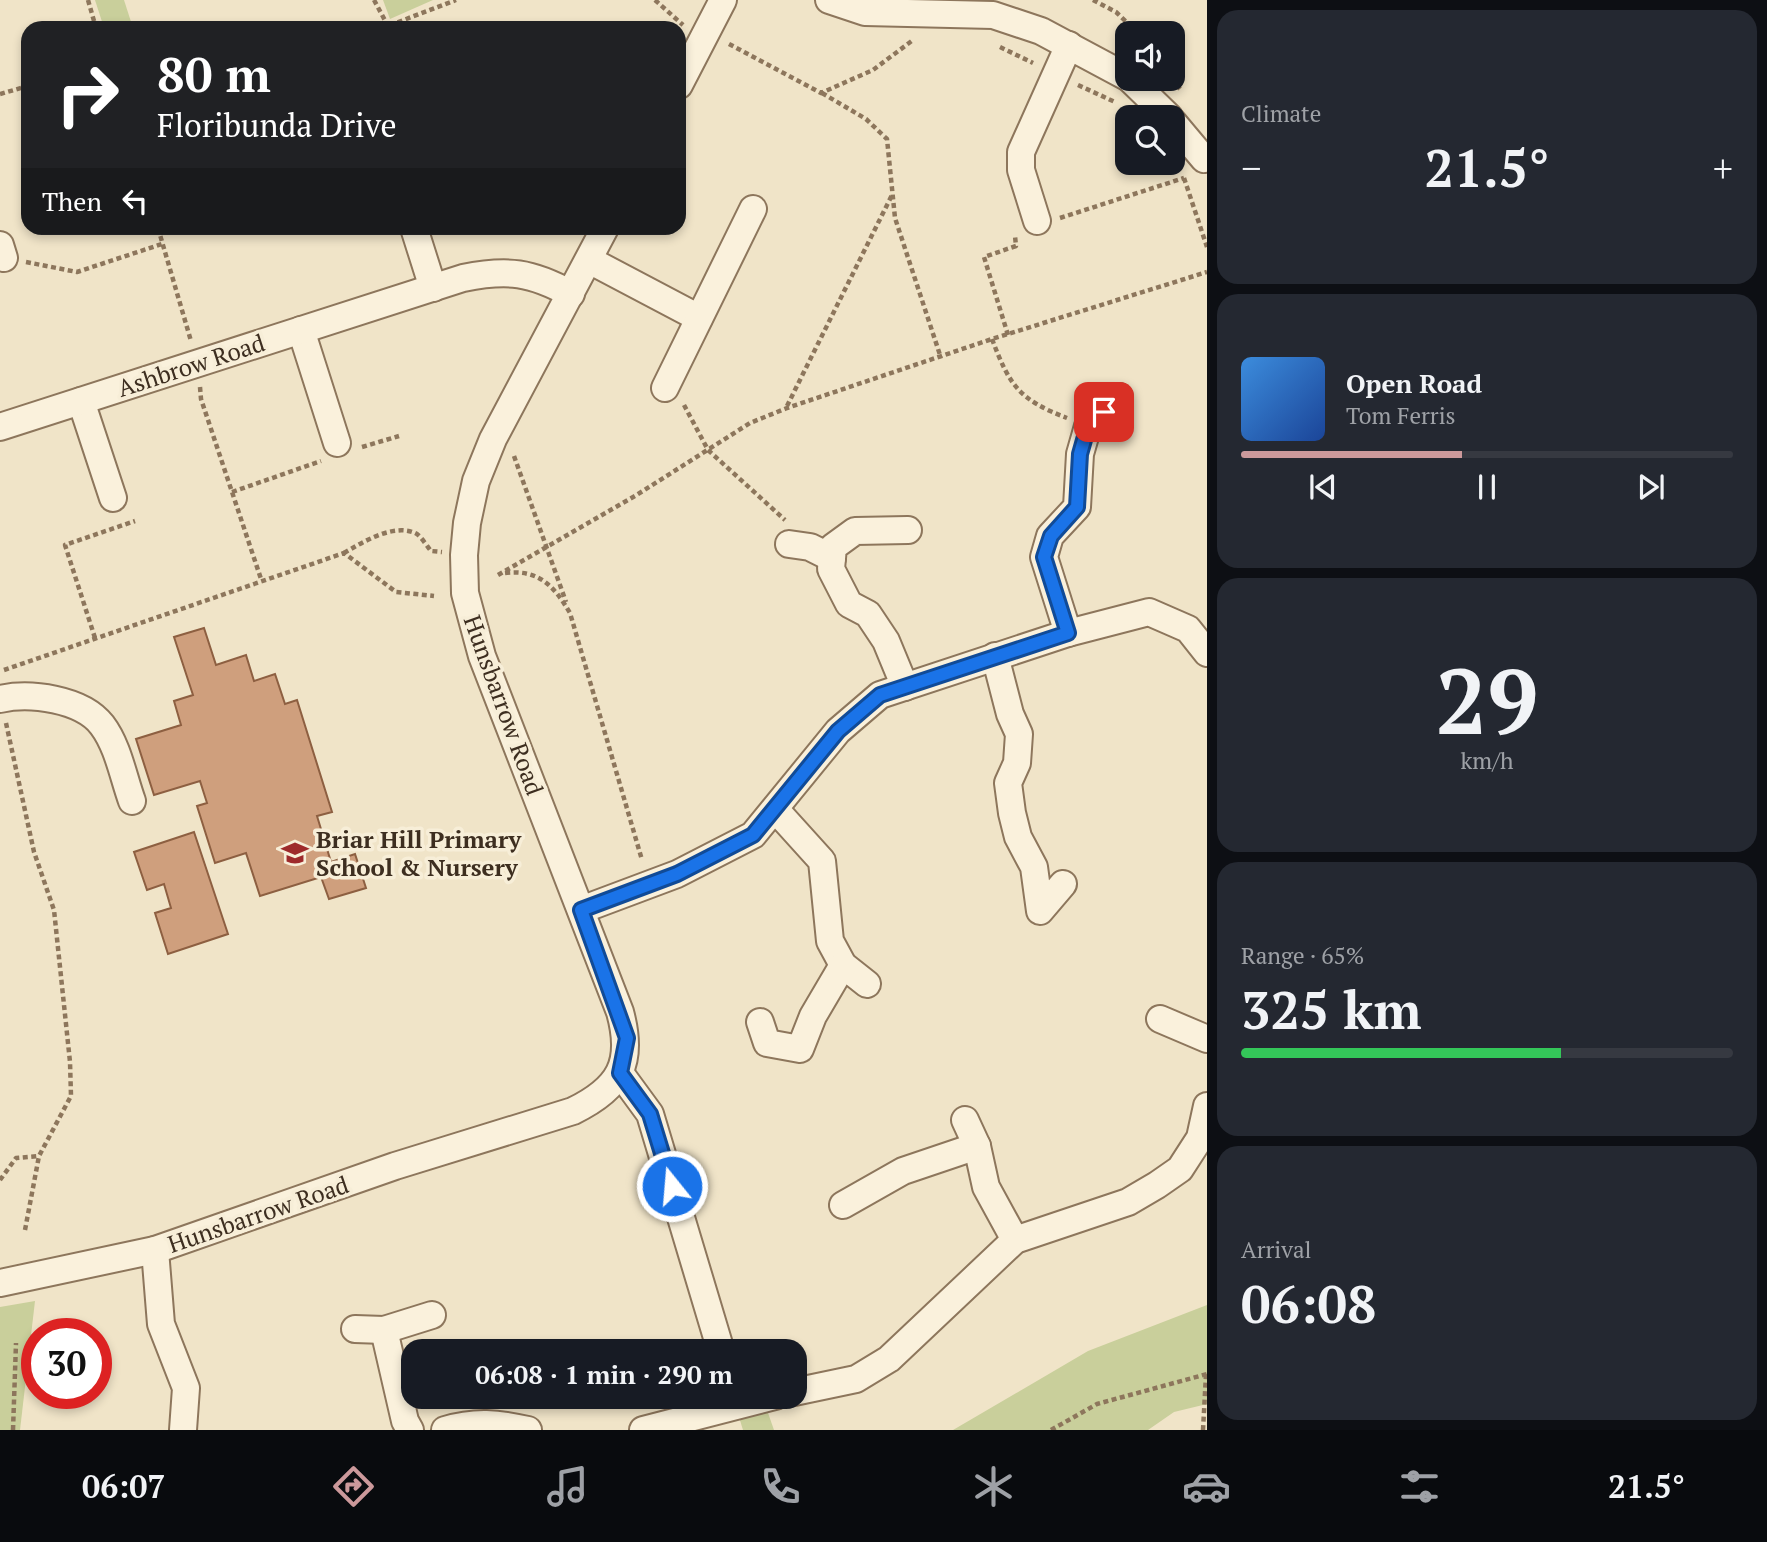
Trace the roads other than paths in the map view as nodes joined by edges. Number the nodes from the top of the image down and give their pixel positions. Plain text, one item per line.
1 (829, 0) edge
2 (916, 17) edge
3 (712, 21) edge
4 (1069, 45) junction
5 (686, 71) edge
6 (1115, 71) edge
7 (1142, 91) edge
8 (1156, 105) edge
9 (1185, 136) edge
10 (1207, 158) edge
11 (753, 209) dead end
12 (1037, 221) road end
13 (416, 235) edge
14 (602, 235) edge
15 (589, 260) junction
16 (433, 288) junction
17 (571, 294) junction
18 (699, 317) junction
19 (301, 330) junction
20 (668, 381) road end
21 (1119, 397) dead end
22 (81, 401) junction
23 (0, 427) edge
24 (339, 451) road end
25 (113, 498) dead end
26 (908, 530) dead end
27 (789, 544) road end
28 (832, 558) junction
29 (1068, 633) junction
30 (1207, 653) edge
31 (995, 656) junction
32 (905, 687) junction
33 (1, 699) edge
34 (132, 801) dead end
35 (775, 809) junction
36 (1063, 884) dead end
37 (581, 910) junction
38 (843, 965) junction
39 (867, 984) dead end
40 (1160, 1019) dead end
41 (760, 1022) dead end
42 (1207, 1039) edge
43 (620, 1073) junction
44 (1207, 1106) edge
45 (965, 1120) dead end
46 (977, 1146) junction
47 (843, 1205) dead end
48 (1015, 1240) junction
49 (155, 1250) junction
50 (0, 1283) edge
51 (432, 1315) dead end
52 (355, 1329) dead end
53 (384, 1330) junction
54 (717, 1339) edge
55 (807, 1389) edge
56 (710, 1409) edge
57 (183, 1430) edge
58 (410, 1430) edge
59 (445, 1430) edge
60 (528, 1430) edge
61 (643, 1430) edge

1 - 2 street
2 - 4 street
3 - 5 street
4 - 6 street
4 - 12 street
7 - 8 street
9 - 10 street
11 - 18 street
13 - 16 street
14 - 15 street, Hunsbarrow Road
15 - 17 street, Hunsbarrow Road
15 - 18 street
16 - 17 street, Ashbrow Road
16 - 19 street, Ashbrow Road
17 - 37 street, Hunsbarrow Road
18 - 20 street
19 - 22 street, Ashbrow Road
19 - 24 street
21 - 29 street
22 - 23 street, Ashbrow Road
22 - 25 street
26 - 28 street
27 - 28 street
28 - 32 street
29 - 30 street
29 - 31 street
31 - 32 street
31 - 36 street
32 - 35 street
33 - 34 street
35 - 37 street
35 - 38 street
37 - 43 street, Hunsbarrow Road
38 - 39 street
38 - 41 street
40 - 42 street
43 - 49 street, Hunsbarrow Road
43 - 54 street
44 - 48 street
45 - 46 street
46 - 47 street
46 - 48 street
48 - 55 street
49 - 50 street, Hunsbarrow Road
49 - 57 street
51 - 53 street
52 - 53 street
53 - 58 street
56 - 61 street
59 - 60 street

